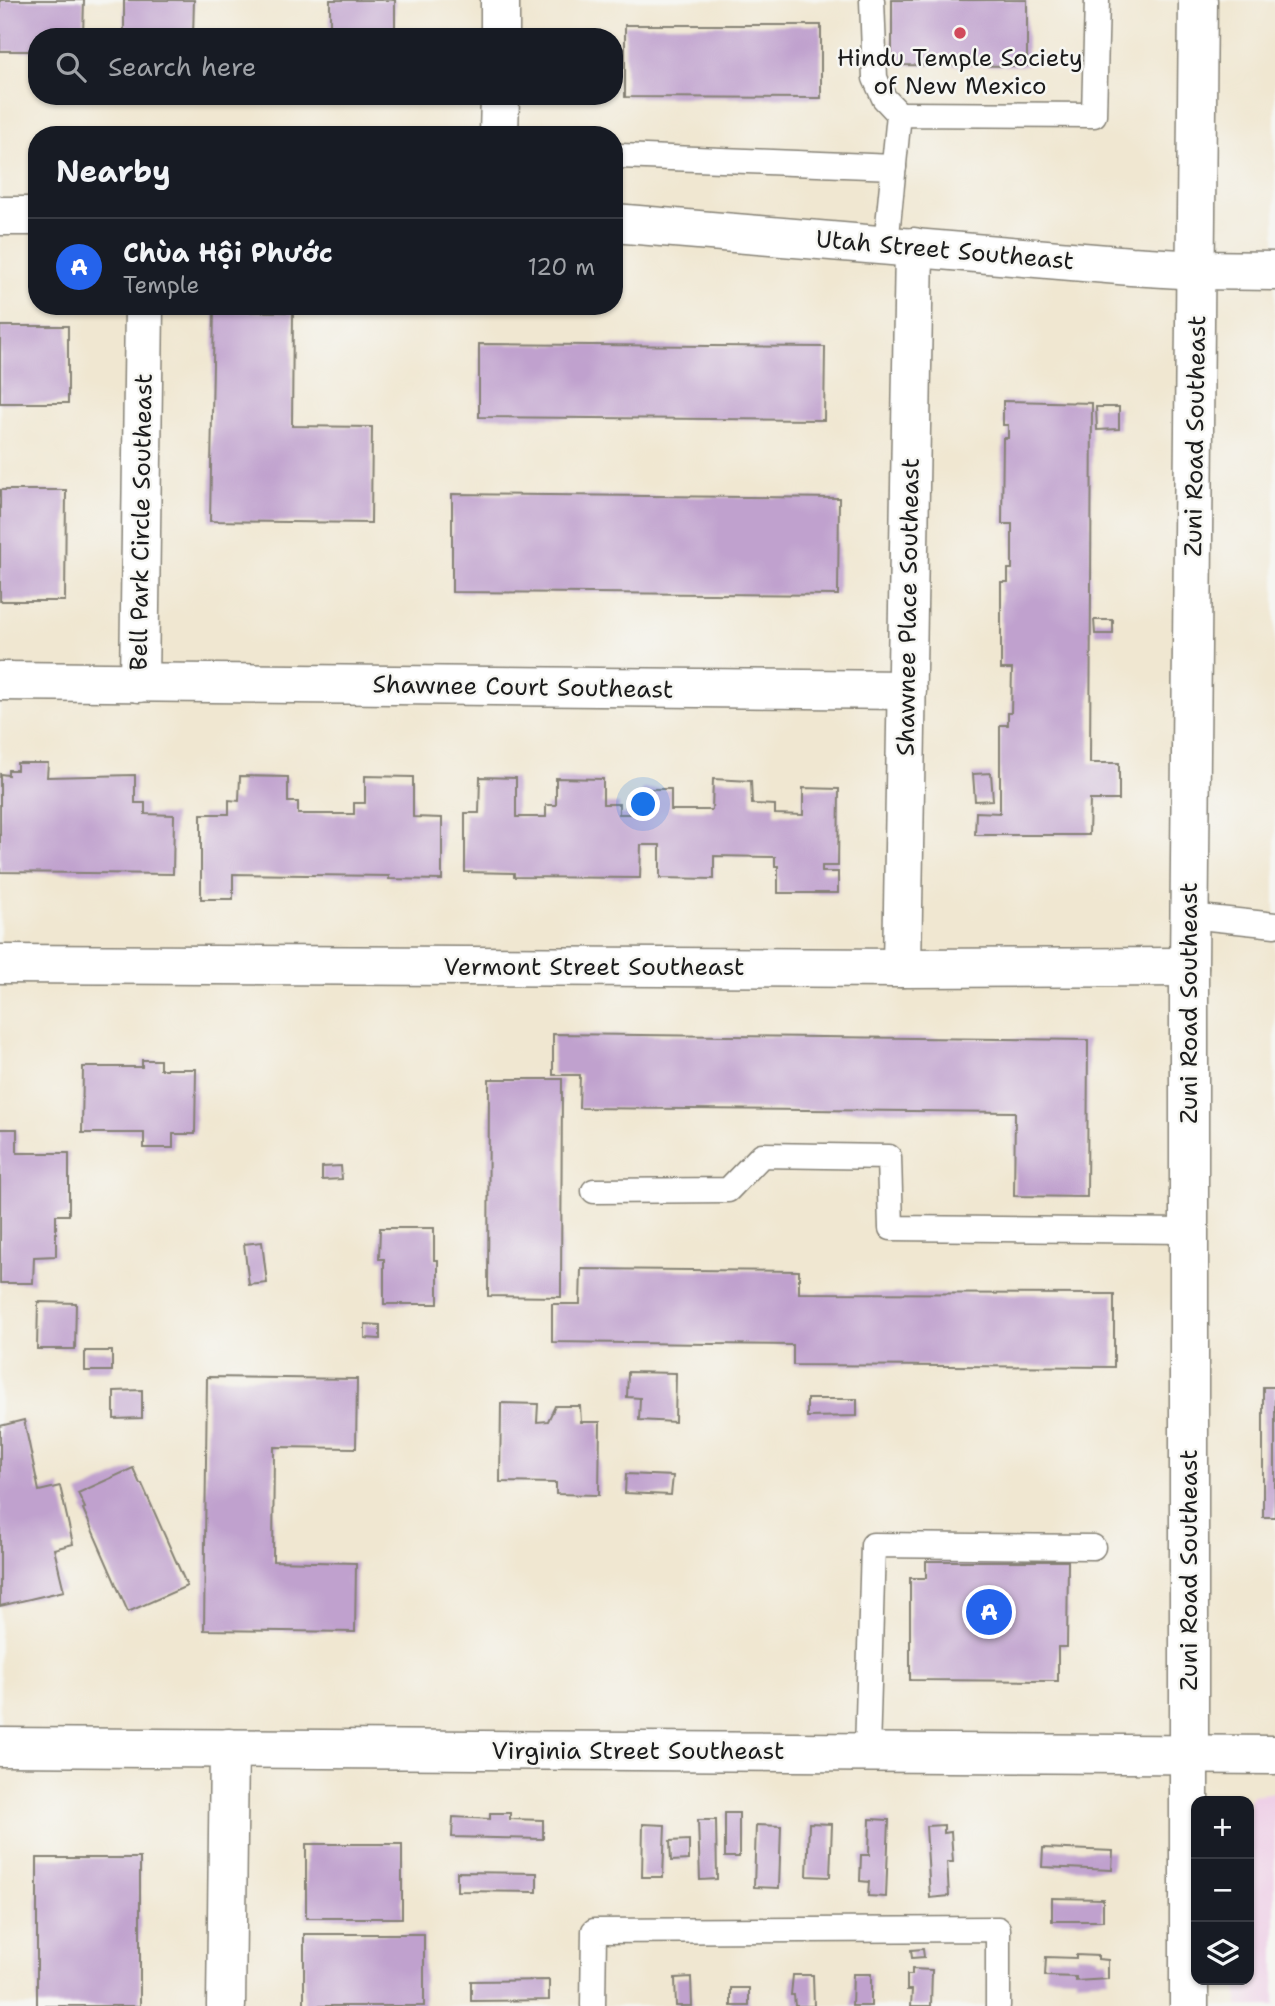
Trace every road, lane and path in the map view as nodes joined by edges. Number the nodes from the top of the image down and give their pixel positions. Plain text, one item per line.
1 (500, 0) edge
2 (872, 0) edge
3 (1097, 0) edge
4 (1198, 0) edge
5 (500, 28) edge
6 (500, 105) edge
7 (899, 114) junction
8 (499, 126) edge
9 (623, 156) edge
10 (894, 167) junction
11 (0, 216) edge
12 (28, 216) edge
13 (623, 224) edge
14 (900, 246) junction
15 (1197, 270) junction
16 (1275, 271) edge
17 (144, 315) edge
18 (0, 681) edge
19 (139, 683) junction
20 (907, 690) junction
21 (1189, 916) junction
22 (1275, 925) edge
23 (0, 964) edge
24 (1189, 967) junction
25 (902, 968) junction
26 (594, 1191) dead end
27 (1188, 1231) junction
28 (1093, 1547) dead end
29 (0, 1747) edge
30 (229, 1748) junction
31 (867, 1752) junction
32 (1189, 1754) junction
33 (1275, 1755) edge
34 (226, 2006) edge
35 (593, 2006) edge
36 (998, 2006) edge
37 (1189, 2006) edge

1 - 5 street
2 - 7 lane
3 - 7 lane
4 - 15 street, Zuni Road Southeast
6 - 8 street
7 - 10 lane
9 - 10 lane
10 - 14 lane
11 - 12 street
13 - 14 street, Utah Street Southeast
14 - 15 street, Utah Street Southeast
14 - 20 street, Shawnee Place Southeast
15 - 16 street, Utah Street Southeast
15 - 21 street, Zuni Road Southeast
17 - 19 street, Bell Park Circle Southeast
18 - 19 street, Bell Park Circle Southeast
19 - 20 street, Shawnee Court Southeast
20 - 25 street, Shawnee Place Southeast
21 - 22 lane
21 - 24 street, Zuni Road Southeast
23 - 25 street, Vermont Street Southeast
24 - 25 street, Vermont Street Southeast
24 - 27 street, Zuni Road Southeast
26 - 27 lane
27 - 32 street, Zuni Road Southeast
28 - 31 lane
29 - 30 street, Virginia Street Southeast
30 - 31 street, Virginia Street Southeast
30 - 34 street
31 - 32 street, Virginia Street Southeast
32 - 33 street, Virginia Street Southeast
32 - 37 street, Zuni Road Southeast
35 - 36 lane

